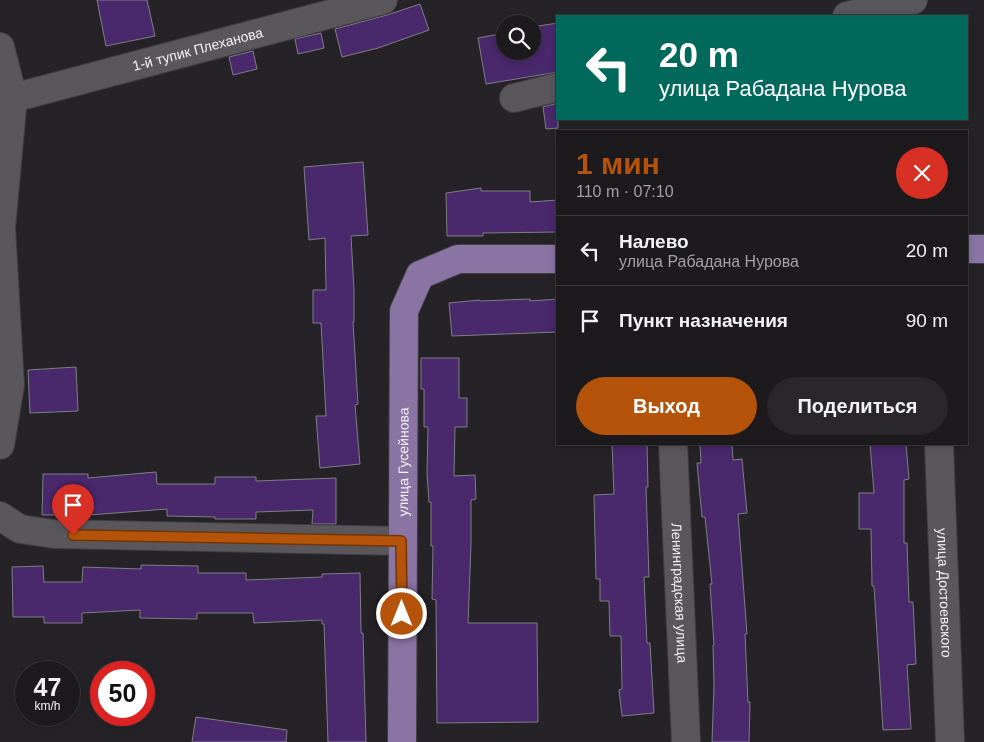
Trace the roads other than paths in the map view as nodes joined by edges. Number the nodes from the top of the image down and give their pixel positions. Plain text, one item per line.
1 (383, 0) edge
2 (913, 0) edge
3 (851, 15) edge
4 (0, 48) edge
5 (556, 88) edge
6 (12, 98) junction
7 (514, 98) dead end
8 (984, 249) edge
9 (968, 250) edge
10 (556, 259) edge
11 (0, 445) edge
12 (673, 445) edge
13 (939, 445) edge
14 (0, 516) edge
15 (401, 541) junction
16 (402, 742) edge
17 (686, 742) edge
18 (950, 742) edge

1 - 6 street, 1-й тупик Плеханова
2 - 3 street
4 - 6 street
5 - 7 street
6 - 11 street
8 - 9 main road
10 - 15 main road, улица Гусейнова
12 - 17 street, Ленинградская улица
13 - 18 street, улица Достоевского
14 - 15 street
15 - 16 main road, улица Гусейнова

